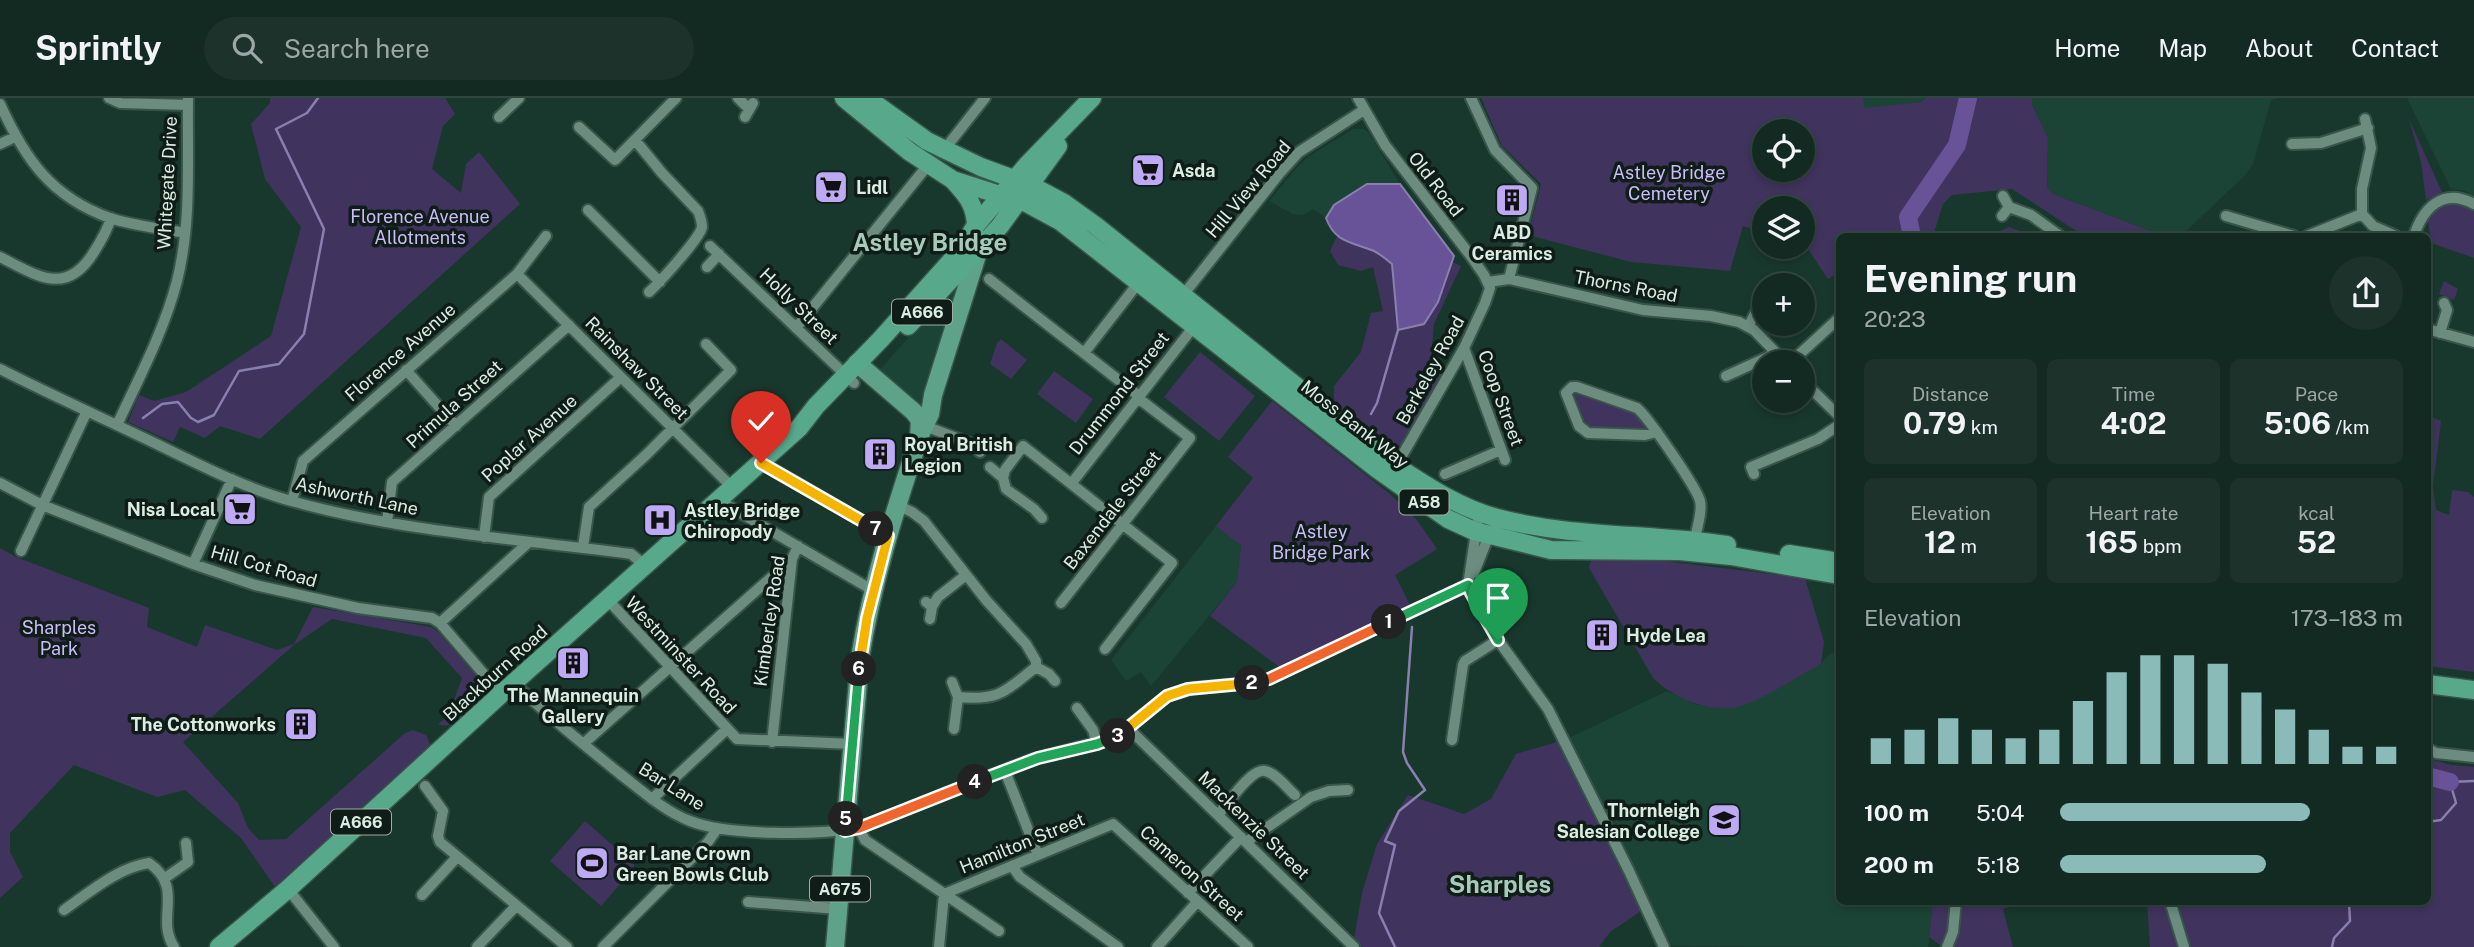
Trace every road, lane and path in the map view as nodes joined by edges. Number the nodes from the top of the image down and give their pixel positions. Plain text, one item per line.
1 (109, 98) edge
2 (519, 98) edge
3 (676, 98) edge
4 (737, 98) edge
5 (844, 98) edge
6 (867, 98) edge
7 (985, 98) edge
8 (1093, 98) edge
9 (1358, 98) edge
10 (1471, 98) edge
11 (188, 102) edge
12 (0, 104) edge
13 (749, 109) dead end
14 (1364, 110) junction
15 (499, 117) dead end
16 (588, 130) dead end
17 (2303, 130) dead end
18 (15, 137) junction
19 (635, 140) junction
20 (0, 144) edge
21 (1055, 149) junction
22 (944, 150) junction
23 (928, 165) junction
24 (953, 180) junction
25 (1015, 191) junction
26 (2004, 196) dead end
27 (1064, 203) junction
28 (2474, 204) edge
29 (2239, 205) dead end
30 (588, 210) dead end
31 (2362, 214) junction
32 (111, 218) junction
33 (976, 225) junction
34 (185, 233) junction
35 (2056, 233) edge
36 (2284, 233) edge
37 (2315, 233) edge
38 (2389, 233) edge
39 (2415, 233) edge
40 (547, 236) dead end
41 (969, 251) junction
42 (0, 257) edge
43 (707, 267) dead end
44 (517, 274) junction
45 (989, 279) dead end
46 (1509, 279) junction
47 (660, 282) junction
48 (1139, 282) junction
49 (1489, 285) junction
50 (649, 292) dead end
51 (1178, 302) junction
52 (2444, 303) dead end
53 (1752, 319) edge
54 (1836, 321) edge
55 (569, 325) junction
56 (1195, 325) junction
57 (1749, 325) junction
58 (796, 328) junction
59 (2431, 330) edge
60 (2440, 333) junction
61 (2474, 342) edge
62 (706, 344) dead end
63 (1464, 348) junction
64 (1773, 350) edge
65 (1804, 350) edge
66 (1084, 353) junction
67 (1752, 364) edge
68 (0, 369) edge
69 (406, 370) junction
70 (856, 373) junction
71 (1726, 376) dead end
72 (621, 377) junction
73 (1815, 393) edge
74 (1139, 397) junction
75 (87, 411) junction
76 (1836, 413) edge
77 (922, 421) junction
78 (117, 425) junction
79 (456, 426) junction
80 (1836, 427) edge
81 (673, 428) junction
82 (1657, 432) junction
83 (980, 452) dead end
84 (761, 463) junction
85 (1396, 466) junction
86 (990, 467) dead end
87 (1445, 474) dead end
88 (1754, 474) dead end
89 (1003, 478) junction
90 (232, 479) junction
91 (0, 483) edge
92 (1071, 484) junction
93 (726, 494) junction
94 (292, 501) junction
95 (42, 505) junction
96 (897, 505) junction
97 (1479, 512) junction
98 (1042, 518) dead end
99 (1496, 518) junction
100 (387, 522) junction
101 (1123, 524) junction
102 (1482, 534) junction
103 (888, 536) junction
104 (484, 537) junction
105 (1695, 540) junction
106 (529, 542) junction
107 (798, 546) junction
108 (583, 547) junction
109 (21, 551) dead end
110 (792, 559) junction
111 (1836, 562) edge
112 (193, 564) junction
113 (646, 566) junction
114 (1836, 574) edge
115 (966, 575) junction
116 (1468, 585) junction
117 (874, 591) junction
118 (608, 600) junction
119 (1061, 603) dead end
120 (930, 619) dead end
121 (440, 623) junction
122 (1498, 640) junction
123 (1105, 649) dead end
124 (1036, 667) junction
125 (670, 668) junction
126 (2431, 676) edge
127 (1055, 681) dead end
128 (2474, 681) edge
129 (951, 682) dead end
130 (2431, 685) edge
131 (508, 688) junction
132 (2474, 690) edge
133 (958, 697) junction
134 (1077, 708) dead end
135 (954, 729) dead end
136 (1128, 729) junction
137 (726, 730) junction
138 (1452, 740) dead end
139 (772, 742) junction
140 (583, 744) junction
141 (852, 744) junction
142 (1097, 744) junction
143 (2431, 750) edge
144 (2474, 757) edge
145 (1004, 771) junction
146 (425, 786) dead end
147 (1350, 790) dead end
148 (1295, 795) dead end
149 (652, 799) junction
150 (1218, 815) junction
151 (1113, 824) joint
152 (717, 829) junction
153 (852, 829) junction
154 (1244, 840) junction
155 (186, 843) dead end
156 (1038, 855) junction
157 (457, 858) junction
158 (1012, 866) junction
159 (165, 878) junction
160 (288, 889) junction
161 (1188, 893) junction
162 (944, 894) junction
163 (422, 895) dead end
164 (748, 902) dead end
165 (1197, 902) junction
166 (1956, 905) edge
167 (2171, 905) edge
168 (516, 906) junction
169 (838, 909) junction
170 (63, 911) dead end
171 (999, 931) dead end
172 (174, 947) edge
173 (219, 947) edge
174 (334, 947) edge
175 (477, 947) edge
176 (567, 947) edge
177 (603, 947) edge
178 (835, 947) edge
179 (939, 947) edge
180 (1118, 947) edge
181 (1157, 947) edge
182 (1248, 947) edge
183 (1354, 947) edge
184 (1664, 947) edge
185 (1947, 947) edge
186 (2184, 947) edge

1 - 11 street
2 - 15 street
3 - 19 street
4 - 13 street
5 - 23 highway, A58
6 - 22 highway, A58
7 - 22 street
8 - 21 highway, Blackburn Road / A666
8 - 25 highway, Blackburn Road
9 - 14 street, Old Road
10 - 46 street
11 - 34 street, Whitegate Drive
12 - 18 street
14 - 49 street, Old Road
14 - 51 street, Hill View Road
16 - 19 street
17 - 31 street
18 - 20 street
18 - 32 street
19 - 47 street
21 - 25 highway, Blackburn Road / A666
21 - 27 highway
22 - 25 highway, A58
23 - 24 highway, A58
23 - 58 street
24 - 25 highway, A58
24 - 33 highway
25 - 27 highway, Moss Bank Way / A58
25 - 33 highway, Blackburn Road
25 - 41 highway, Blackburn Road / A666
25 - 48 highway, Moss Bank Way / A58
26 - 35 street
27 - 51 highway, Moss Bank Way / A58
28 - 39 street
29 - 36 street
30 - 47 street
31 - 37 street
31 - 38 street
32 - 34 street
32 - 42 street
33 - 41 highway, Blackburn Road
34 - 78 street, Whitegate Drive
40 - 44 street, Florence Avenue
41 - 70 highway, Blackburn Road / A666
41 - 77 main road, A675
43 - 58 street, Holly Street
44 - 55 street, Rainshaw Street
44 - 69 street, Florence Avenue
45 - 66 street
46 - 49 street, Thorns Road
46 - 57 street, Thorns Road
47 - 50 street
48 - 51 highway, Moss Bank Way / A58
48 - 66 street
49 - 63 street, Berkeley Road
51 - 56 highway, Moss Bank Way / A58
51 - 85 highway, Moss Bank Way / A58
52 - 60 street
53 - 57 street
54 - 65 street
55 - 72 street, Rainshaw Street
55 - 79 street, Primula Street
56 - 74 street, Drummond Street
56 - 102 highway, Moss Bank Way / A58
57 - 64 street
58 - 70 street, Holly Street
59 - 60 street
60 - 61 street
62 - 81 street
63 - 85 street, Berkeley Road
63 - 87 street, Coop Street
66 - 74 street
67 - 71 street
68 - 75 street, Ashworth Lane
69 - 79 street
69 - 94 street, Florence Avenue
70 - 77 main road
70 - 84 highway, Blackburn Road / A666
72 - 81 street, Rainshaw Street
72 - 104 street, Poplar Avenue
73 - 76 street
74 - 92 street, Drummond Street
74 - 101 street, Baxendale Street
75 - 78 street, Ashworth Lane
75 - 95 street
77 - 83 street
77 - 96 main road, A675
78 - 90 street, Ashworth Lane
79 - 100 street, Primula Street
80 - 88 street
81 - 93 street, Rainshaw Street
81 - 108 street
82 - 82 street
82 - 105 street
84 - 93 highway, Blackburn Road / A666
84 - 103 street
85 - 97 highway, Moss Bank Way / A58
86 - 89 street
89 - 92 street
89 - 98 street
90 - 94 street, Ashworth Lane
90 - 112 street
91 - 95 street, Hill Cot Road
92 - 101 street
93 - 107 street, Rainshaw Street
93 - 113 highway, Blackburn Road / A666
94 - 100 street, Ashworth Lane
95 - 109 street
95 - 112 street, Hill Cot Road
96 - 103 main road, A675
96 - 115 street
97 - 99 highway, Moss Bank Way / A58
97 - 102 street
99 - 102 street
99 - 105 highway, Moss Bank Way / A58
100 - 104 street, Ashworth Lane
101 - 119 street, Baxendale Street
101 - 123 street
102 - 114 highway, Moss Bank Way / A58
102 - 116 street
103 - 117 main road, A675
104 - 106 street, Ashworth Lane
105 - 111 highway, Moss Bank Way / A58
106 - 108 street, Ashworth Lane
106 - 121 street
107 - 110 street, Kimberley Road
107 - 117 street, Rainshaw Street
108 - 113 street, Ashworth Lane
110 - 125 street
110 - 139 street, Kimberley Road
112 - 121 street, Hill Cot Road
113 - 118 highway, Blackburn Road / A666
115 - 120 street
115 - 124 street
116 - 122 street
116 - 136 street, Bar Lane
117 - 141 main road, A675
118 - 125 street, Westminster Road
118 - 131 highway, Blackburn Road / A666
121 - 131 street
122 - 138 street
122 - 184 street
124 - 127 street
124 - 133 street
125 - 137 street, Westminster Road
125 - 140 street
126 - 128 highway
129 - 133 street
130 - 132 highway
131 - 140 street, Bar Lane
131 - 160 highway, Blackburn Road / A666
133 - 135 street
134 - 142 street
136 - 142 street, Bar Lane
136 - 150 street, Mackenzie Street
137 - 139 street, Westminster Road
137 - 149 street
139 - 141 street, Westminster Road
140 - 149 street, Bar Lane
141 - 153 main road, A675
142 - 145 street, Bar Lane
143 - 144 street
145 - 153 street, Bar Lane
145 - 156 street
146 - 157 street
147 - 154 street
148 - 150 street
149 - 152 street, Bar Lane
150 - 154 street, Mackenzie Street
151 - 156 street, Hamilton Street
151 - 161 street, Cameron Street
152 - 153 street, Bar Lane
152 - 177 street
153 - 162 street
153 - 169 main road, A675
154 - 161 street
154 - 183 street, Mackenzie Street
155 - 159 street
156 - 158 street, Hamilton Street
157 - 163 street
157 - 168 street
158 - 162 street, Hamilton Street
158 - 180 street
159 - 170 street
159 - 172 street
160 - 173 highway, Blackburn Road / A666
160 - 174 street
161 - 165 street, Cameron Street
162 - 171 street
162 - 179 street
164 - 169 street
165 - 181 street
165 - 182 street, Cameron Street
166 - 185 street
167 - 186 street
168 - 175 street
168 - 176 street
169 - 178 main road, A675

